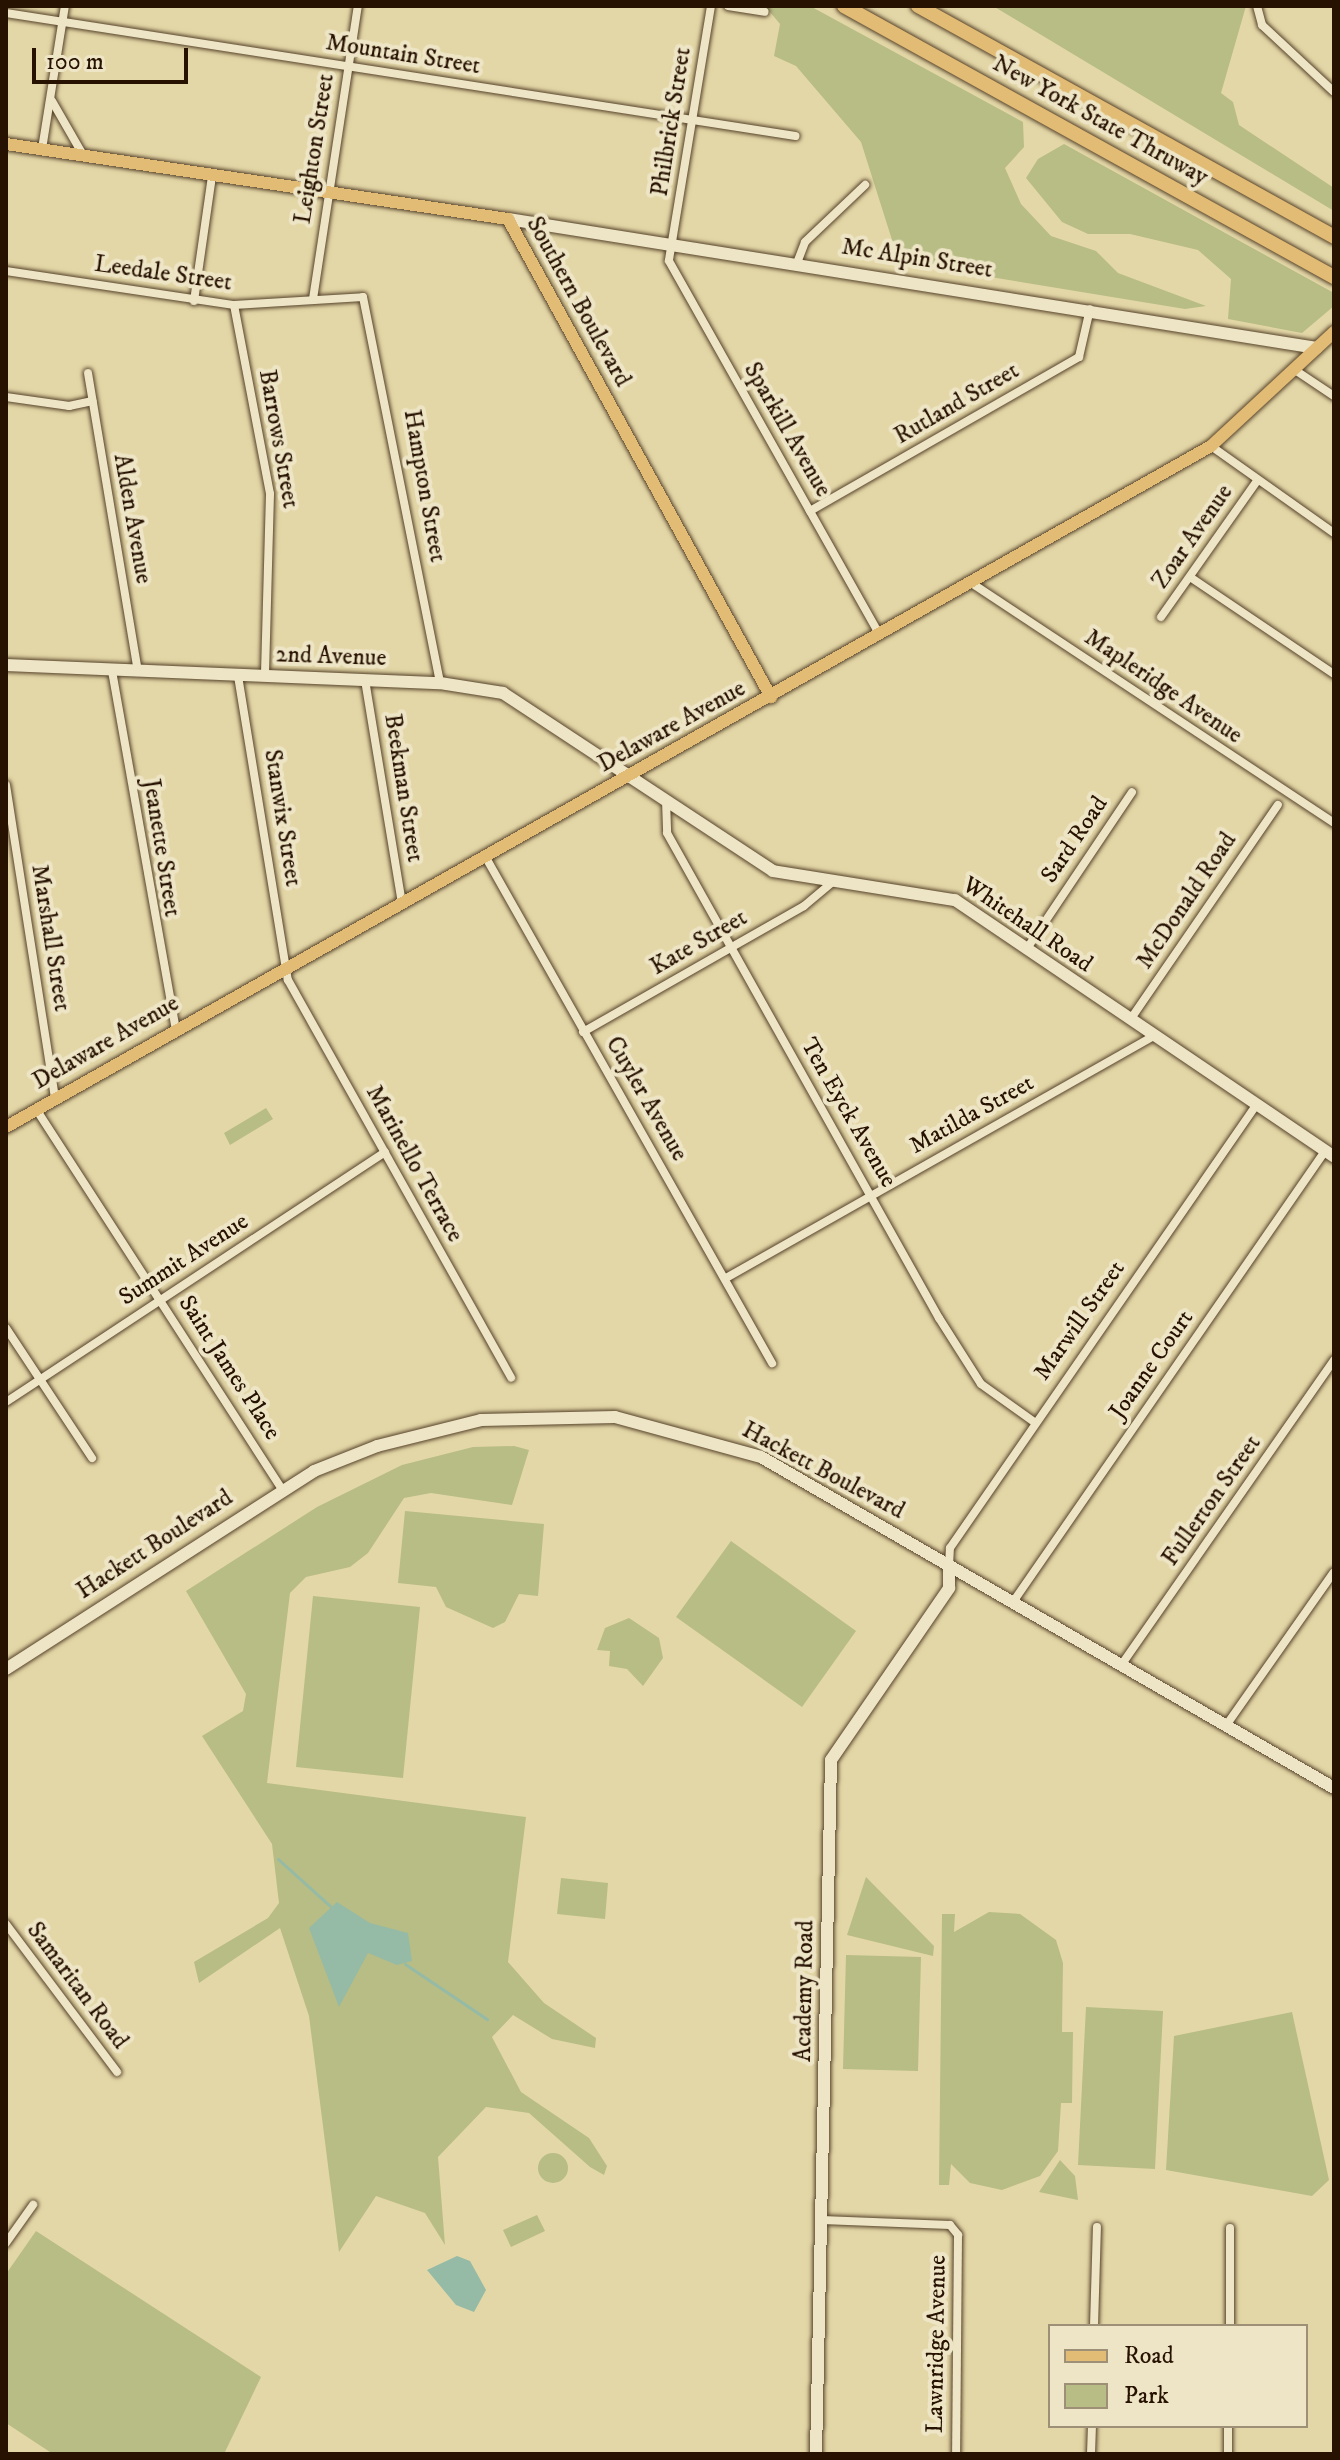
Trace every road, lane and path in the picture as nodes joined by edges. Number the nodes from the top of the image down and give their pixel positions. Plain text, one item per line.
1 (65, 6) edge
2 (358, 6) edge
3 (711, 6) edge
4 (728, 6) edge
5 (844, 6) edge
6 (918, 6) edge
7 (1257, 6) edge
8 (765, 12) dead end
9 (6, 13) edge
10 (63, 22) junction
11 (347, 67) junction
12 (1334, 92) edge
13 (51, 99) junction
14 (693, 120) junction
15 (795, 136) dead end
16 (6, 144) edge
17 (42, 149) junction
18 (84, 156) junction
19 (212, 176) junction
20 (865, 185) dead end
21 (328, 192) junction
22 (508, 219) junction
23 (1334, 237) edge
24 (671, 244) junction
25 (797, 263) junction
26 (6, 271) edge
27 (1334, 277) edge
28 (363, 297) joint
29 (313, 299) junction
30 (194, 301) junction
31 (234, 305) junction
32 (1091, 308) junction
33 (1334, 332) edge
34 (1317, 348) junction
35 (1295, 370) junction
36 (88, 373) dead end
37 (1334, 396) edge
38 (6, 397) edge
39 (92, 401) junction
40 (1211, 446) junction
41 (1257, 481) junction
42 (810, 511) junction
43 (1334, 533) edge
44 (1190, 577) junction
45 (970, 582) junction
46 (1161, 617) dead end
47 (879, 634) junction
48 (6, 665) edge
49 (112, 671) junction
50 (138, 672) junction
51 (1334, 674) edge
52 (238, 676) junction
53 (265, 677) junction
54 (365, 680) junction
55 (440, 683) junction
56 (771, 697) junction
57 (628, 775) junction
58 (6, 785) edge
59 (1132, 792) dead end
60 (666, 800) junction
61 (1278, 805) dead end
62 (1334, 823) edge
63 (485, 856) junction
64 (831, 883) junction
65 (402, 903) junction
66 (731, 948) junction
67 (1026, 950) junction
68 (286, 967) junction
69 (1130, 1020) junction
70 (176, 1029) junction
71 (583, 1032) junction
72 (1154, 1036) junction
73 (55, 1097) junction
74 (1257, 1104) junction
75 (36, 1109) junction
76 (6, 1127) edge
77 (385, 1152) junction
78 (1330, 1154) edge
79 (871, 1194) junction
80 (726, 1278) junction
81 (160, 1299) junction
82 (6, 1328) edge
83 (1334, 1360) edge
84 (772, 1363) dead end
85 (511, 1378) dead end
86 (40, 1379) junction
87 (6, 1402) edge
88 (1034, 1422) junction
89 (92, 1458) dead end
90 (282, 1489) junction
91 (949, 1566) junction
92 (1334, 1572) edge
93 (1013, 1602) junction
94 (1122, 1664) junction
95 (6, 1669) edge
96 (1225, 1727) junction
97 (1334, 1788) edge
98 (6, 1924) edge
99 (117, 2072) dead end
100 (33, 2205) dead end
101 (822, 2220) junction
102 (1097, 2227) dead end
103 (1230, 2228) dead end
104 (6, 2243) edge
105 (1094, 2324) edge
106 (1230, 2324) edge
107 (1092, 2428) edge
108 (1228, 2428) edge
109 (816, 2454) edge
110 (956, 2454) edge
111 (1091, 2454) edge
112 (1228, 2454) edge

1 - 10 street
2 - 11 street, Leighton Street
3 - 14 street, Philbrick Street
4 - 8 street
5 - 27 highway, New York State Thruway
6 - 23 highway, New York State Thruway
7 - 12 street
9 - 10 street, Mountain Street
10 - 11 street, Mountain Street
10 - 13 street
11 - 14 street, Mountain Street
11 - 21 street, Leighton Street
13 - 17 street
13 - 18 street
14 - 15 street, Mountain Street
14 - 24 street, Philbrick Street
16 - 17 main road, Southern Boulevard
17 - 18 main road, Southern Boulevard
18 - 19 main road, Southern Boulevard
19 - 21 main road, Southern Boulevard
19 - 30 street
20 - 25 street
21 - 22 main road, Southern Boulevard
21 - 29 street, Leighton Street
22 - 24 street, Mc Alpin Street
22 - 56 main road, Southern Boulevard
24 - 25 street, Mc Alpin Street
24 - 42 street, Sparkill Avenue
25 - 32 street, Mc Alpin Street
26 - 30 street, Leedale Street
28 - 29 street, Leedale Street
28 - 55 street, Hampton Street
29 - 31 street, Leedale Street
30 - 31 street, Leedale Street
31 - 53 street, Barrows Street
32 - 34 street, Mc Alpin Street
32 - 42 street, Rutland Street
33 - 34 main road, Delaware Avenue
34 - 35 main road, Delaware Avenue
35 - 37 street
35 - 40 main road, Delaware Avenue
36 - 39 street, Alden Avenue
38 - 39 street
39 - 50 street, Alden Avenue
40 - 41 street
40 - 45 main road, Delaware Avenue
41 - 43 street
41 - 44 street, Zoar Avenue
42 - 47 street, Sparkill Avenue
44 - 46 street, Zoar Avenue
44 - 51 street
45 - 47 main road, Delaware Avenue
45 - 62 street, Mapleridge Avenue
47 - 56 main road, Delaware Avenue
48 - 49 street, 2nd Avenue
49 - 50 street, 2nd Avenue
49 - 70 street, Jeanette Street
50 - 52 street, 2nd Avenue
52 - 53 street, 2nd Avenue
52 - 68 street, Stanwix Street
53 - 54 street, 2nd Avenue
54 - 55 street, 2nd Avenue
54 - 65 street, Beekman Street
55 - 57 street, 2nd Avenue
56 - 57 main road, Delaware Avenue
57 - 60 street, Whitehall Road
57 - 63 main road, Delaware Avenue
58 - 73 street, Marshall Street
59 - 67 street, Sard Road
60 - 64 street, Whitehall Road
60 - 66 street, Ten Eyck Avenue
61 - 69 street, McDonald Road
63 - 65 main road, Delaware Avenue
63 - 71 street, Cuyler Avenue
64 - 66 street, Kate Street
64 - 67 street, Whitehall Road
65 - 68 main road, Delaware Avenue
66 - 71 street, Kate Street
66 - 79 street, Ten Eyck Avenue
67 - 69 street, Whitehall Road
68 - 70 main road, Delaware Avenue
68 - 77 street, Marinello Terrace
69 - 72 street, Whitehall Road
70 - 73 main road, Delaware Avenue
71 - 80 street, Cuyler Avenue
72 - 74 street, Whitehall Road
72 - 79 street, Matilda Street
73 - 75 main road, Delaware Avenue
74 - 78 street, Whitehall Road
74 - 88 street, Marwill Street
75 - 76 main road, Delaware Avenue
75 - 81 street, Saint James Place
77 - 81 street, Summit Avenue
77 - 85 street, Marinello Terrace
78 - 93 street, Joanne Court
79 - 80 street, Matilda Street
79 - 88 street, Ten Eyck Avenue
80 - 84 street, Cuyler Avenue
81 - 86 street, Summit Avenue
81 - 90 street, Saint James Place
82 - 86 street
83 - 94 street, Fullerton Street
86 - 87 street, Summit Avenue
86 - 89 street
88 - 91 street, Marwill Street
90 - 91 street, Hackett Boulevard
90 - 95 street, Hackett Boulevard
91 - 93 street, Hackett Boulevard
91 - 101 street, Academy Road
92 - 96 street
93 - 94 street, Hackett Boulevard
94 - 96 street, Hackett Boulevard
96 - 97 street, Hackett Boulevard
98 - 99 street, Samaritan Road
100 - 104 street
101 - 109 street, Academy Road
101 - 110 street, Lawnridge Avenue
102 - 105 street
103 - 106 street
107 - 111 street
108 - 112 street

